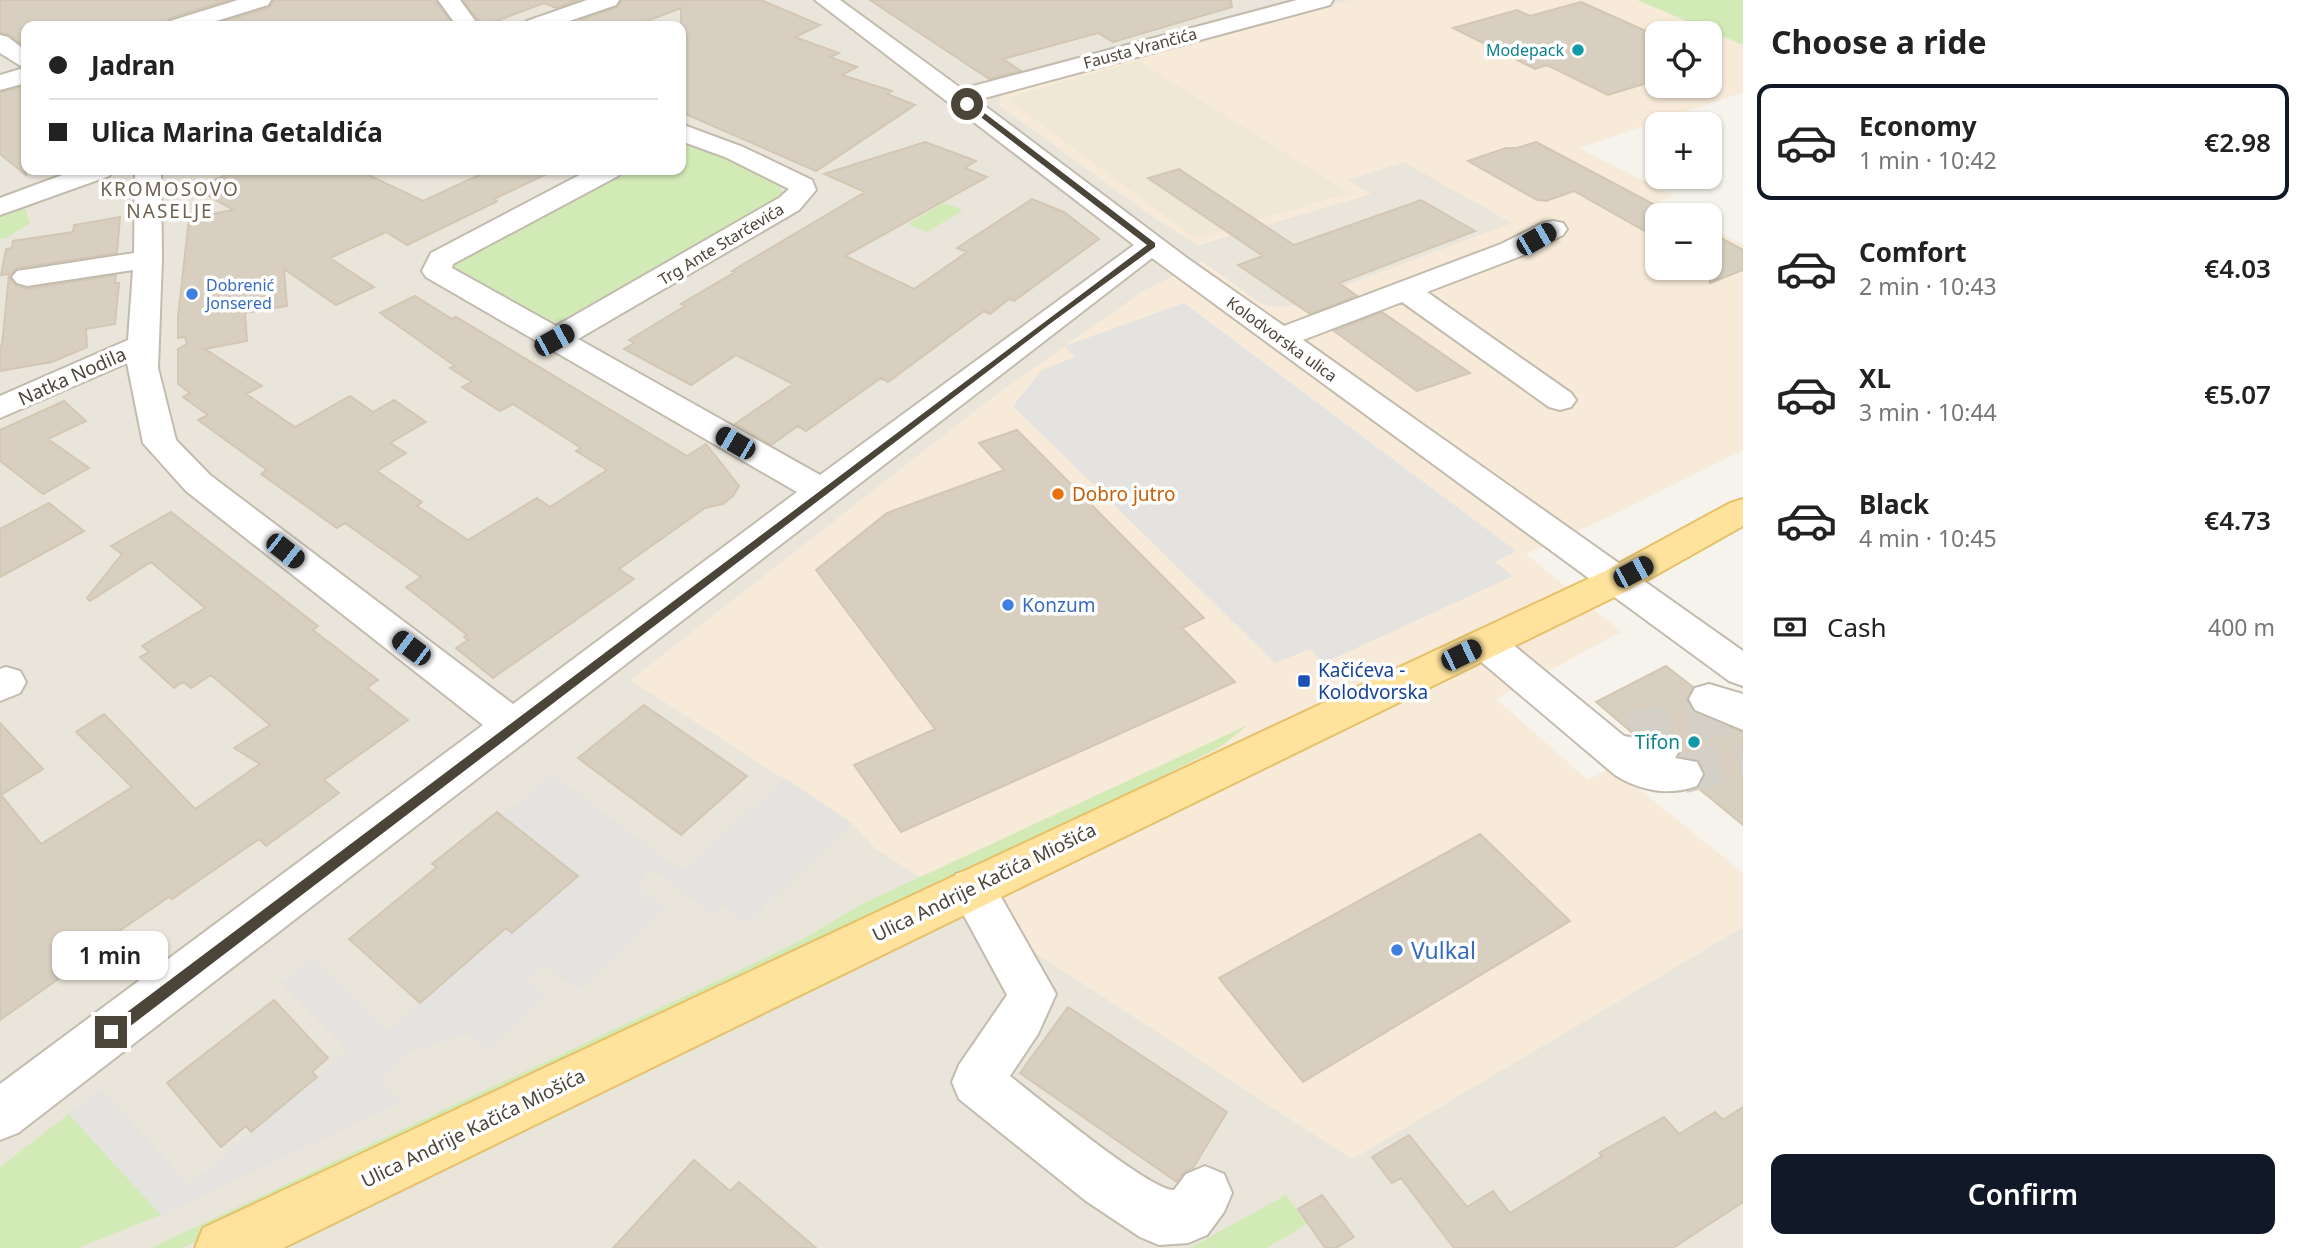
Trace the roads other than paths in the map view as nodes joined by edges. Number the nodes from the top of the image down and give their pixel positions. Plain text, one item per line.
1 (260, 0) edge
2 (449, 0) edge
3 (608, 0) edge
4 (826, 0) edge
5 (1322, 0) edge
6 (194, 21) edge
7 (464, 21) edge
8 (549, 21) edge
9 (0, 42) edge
10 (21, 58) edge
11 (21, 77) edge
12 (0, 83) edge
13 (960, 97) junction
14 (686, 134) edge
15 (86, 175) edge
16 (148, 175) edge
17 (599, 175) edge
18 (0, 207) edge
19 (1553, 229) dead end
20 (1152, 245) junction
21 (148, 259) junction
22 (27, 277) dead end
23 (1404, 290) junction
24 (1280, 338) junction
25 (554, 340) junction
26 (144, 344) junction
27 (1559, 400) dead end
28 (0, 408) edge
29 (823, 492) junction
30 (1743, 511) edge
31 (1618, 580) junction
32 (1486, 644) junction
33 (1743, 671) edge
34 (514, 727) junction
35 (1639, 745) tunnel mouth
36 (972, 888) junction
37 (0, 1115) edge
38 (1205, 1193) dead end
39 (223, 1248) edge

1 - 6 street
2 - 7 street
3 - 8 street
4 - 13 street, Kolodvorska ulica
5 - 13 street, Fausta Vrančića
9 - 10 street
11 - 12 street
13 - 20 street, Kolodvorska ulica
14 - 25 street, Trg Ante Starčevića
15 - 18 street
16 - 21 street
17 - 25 street
19 - 23 street
20 - 24 street, Kolodvorska ulica
20 - 29 street
21 - 22 street
21 - 26 street
23 - 24 street
23 - 27 street
24 - 31 street, Kolodvorska ulica
25 - 29 street
26 - 28 street, Natka Nodila
26 - 34 street
29 - 34 street
30 - 31 main road, Ulica Andrije Kačića Miošića
31 - 32 main road, Ulica Andrije Kačića Miošića
31 - 33 street, Kolodvorska ulica
32 - 35 street
32 - 36 main road, Ulica Andrije Kačića Miošića
34 - 37 street
36 - 38 street
36 - 39 main road, Ulica Andrije Kačića Miošića

